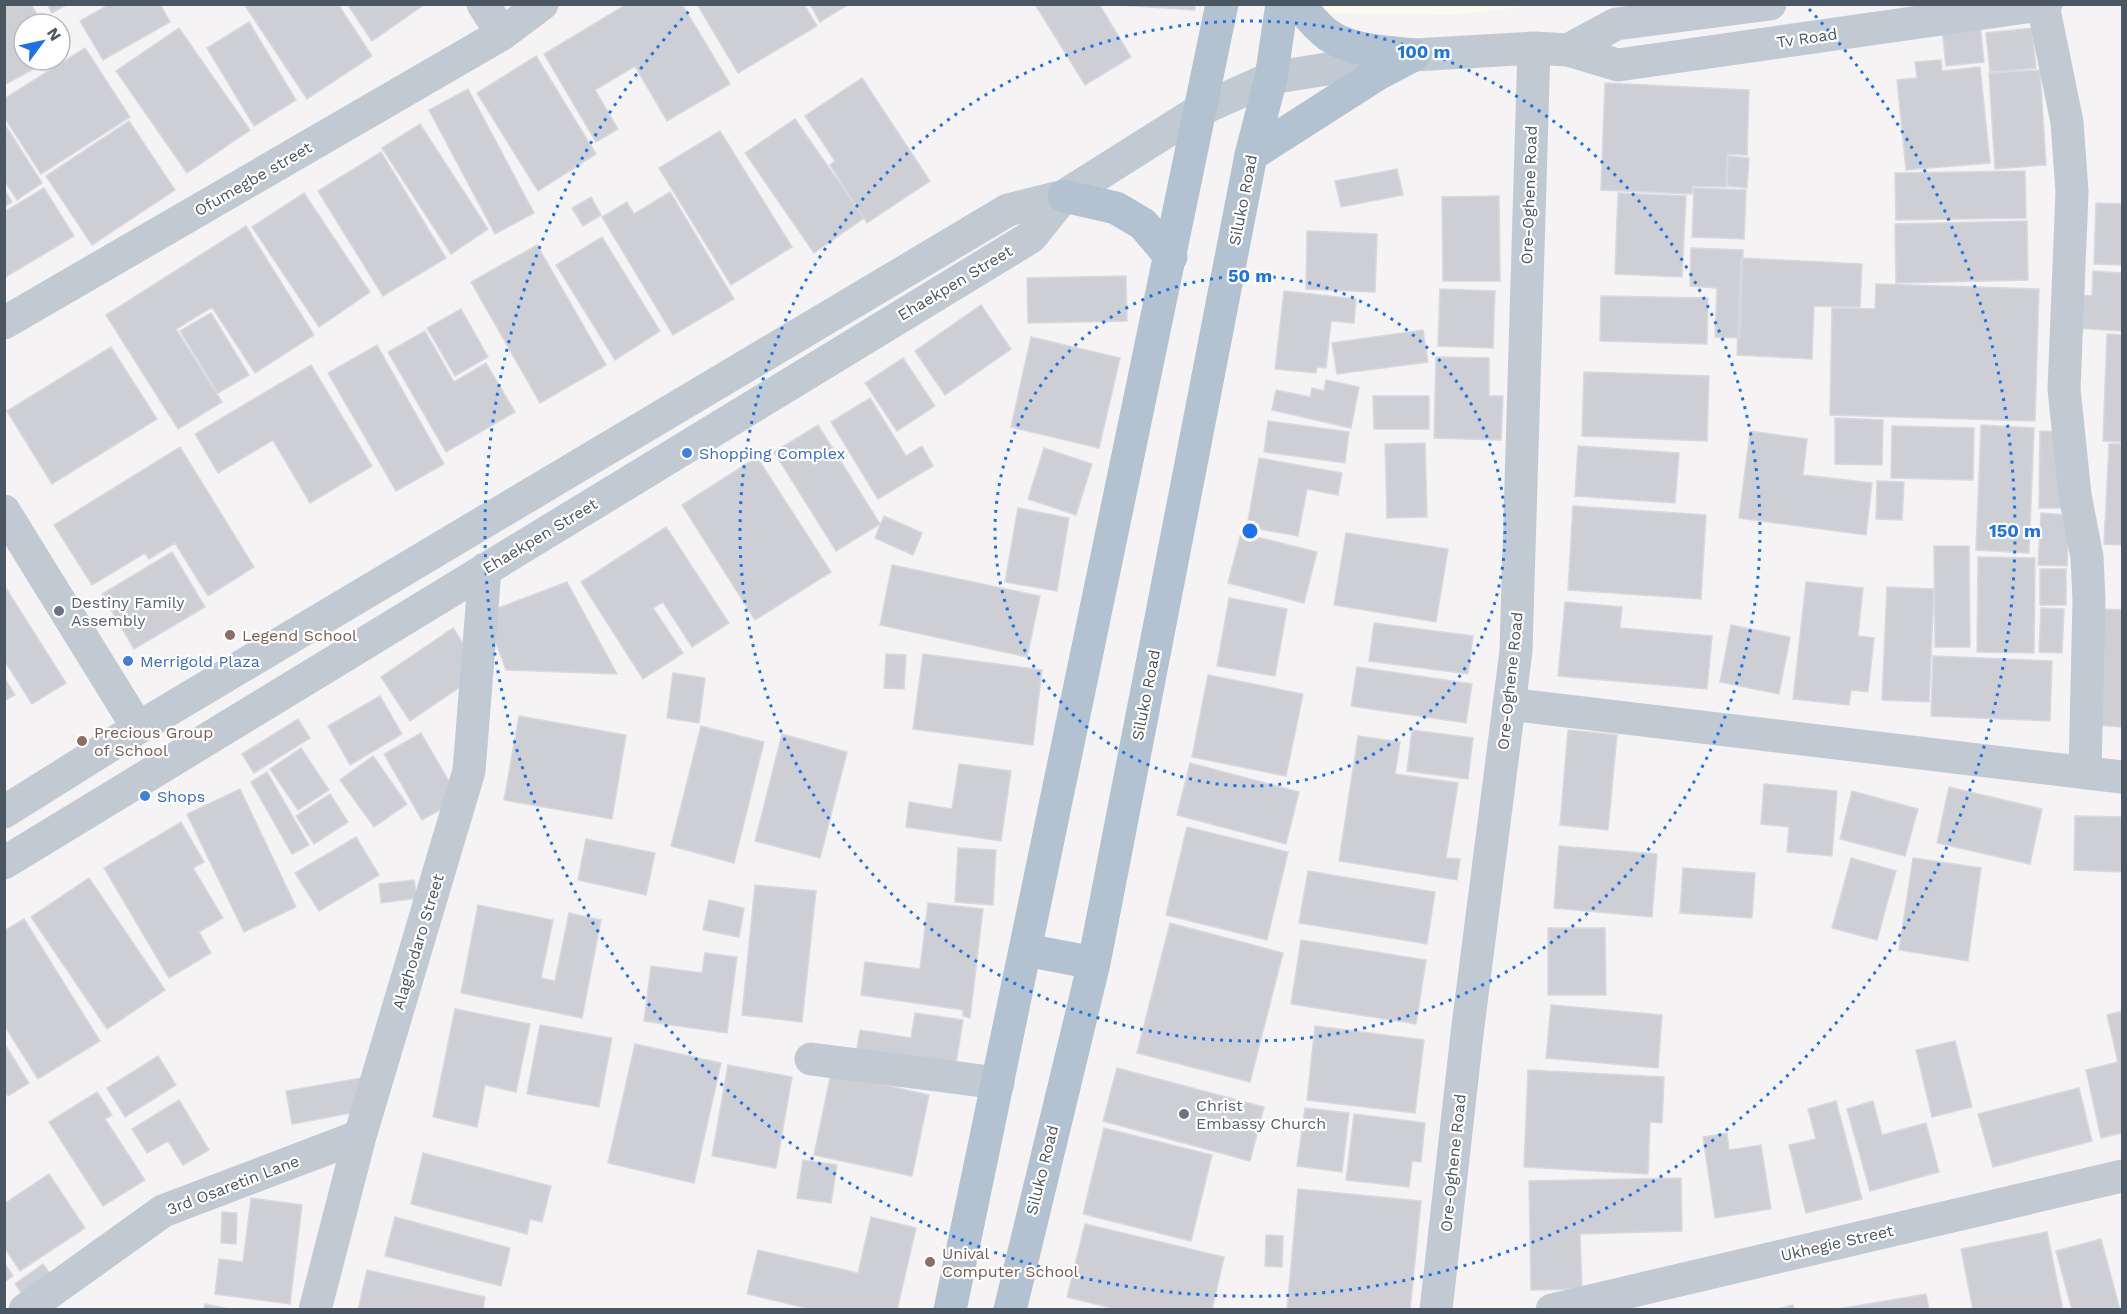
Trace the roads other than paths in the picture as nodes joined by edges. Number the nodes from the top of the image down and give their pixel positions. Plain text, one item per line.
1 (483, 4) edge
2 (542, 4) edge
3 (1222, 4) edge
4 (1282, 4) edge
5 (1298, 4) edge
6 (1770, 4) edge
7 (2045, 5) edge
8 (502, 34) junction
9 (1534, 48) junction
10 (1568, 50) junction
11 (1414, 55) junction
12 (1271, 78) junction
13 (1202, 110) junction
14 (1251, 155) junction
15 (1064, 196) junction
16 (1171, 257) junction
17 (4, 323) edge
18 (4, 511) edge
19 (485, 569) junction
20 (1509, 704) junction
21 (138, 728) junction
22 (2085, 773) junction
23 (2122, 777) edge
24 (4, 812) edge
25 (4, 863) edge
26 (1026, 950) junction
27 (1094, 963) junction
28 (811, 1059) dead end
29 (998, 1083) junction
30 (360, 1136) junction
31 (2122, 1176) edge
32 (25, 1310) edge
33 (315, 1310) edge
34 (950, 1310) edge
35 (1010, 1310) edge
36 (1436, 1310) edge
37 (1552, 1310) edge

1 - 8 street
2 - 8 street, Ofumegbe street
3 - 13 main road
4 - 12 main road, Siluko Road
5 - 11 main road
6 - 10 street
7 - 10 street, Tv Road
7 - 22 street
8 - 17 street, Ofumegbe street
9 - 10 street, Tv Road
9 - 11 street, Tv Road
9 - 20 street, Ore-Oghene Road
11 - 12 street, Tv Road
11 - 14 main road
12 - 13 street, Ehaekpen Street
12 - 14 main road, Siluko Road
13 - 15 street, Ehaekpen Street
13 - 16 main road
14 - 27 main road, Siluko Road
15 - 16 main road
15 - 19 street, Ehaekpen Street
15 - 21 street, Ehaekpen Street
16 - 26 main road
18 - 21 street
19 - 25 street, Ehaekpen Street
19 - 30 street, Alaghodaro Street
20 - 22 street
20 - 36 street, Ore-Oghene Road
21 - 24 street, Ehaekpen Street
22 - 23 street
26 - 27 main road
26 - 29 main road
27 - 35 main road, Siluko Road
28 - 29 street
29 - 34 main road
30 - 32 street, 3rd Osaretin Lane
30 - 33 street, Alaghodaro Street
31 - 37 street, Ukhegie Street

